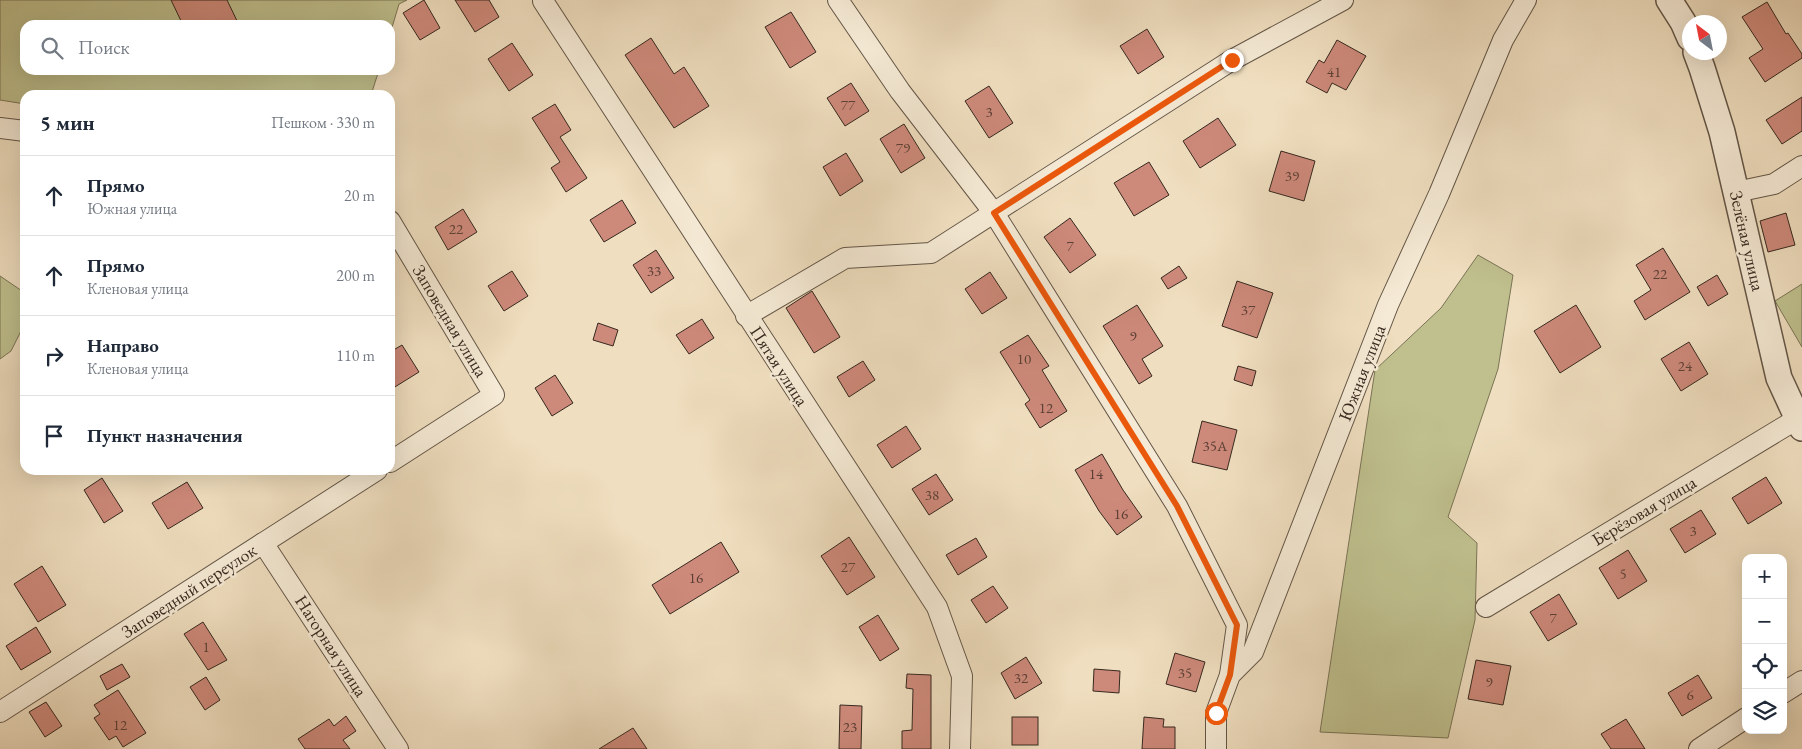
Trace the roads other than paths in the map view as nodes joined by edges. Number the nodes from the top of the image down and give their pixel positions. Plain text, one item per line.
1 (543, 0) edge
2 (838, 0) edge
3 (1343, 0) edge
4 (1526, 0) edge
5 (1669, 0) edge
6 (1682, 20) edge
7 (1699, 60) edge
8 (0, 128) edge
9 (20, 130) edge
10 (1802, 166) edge
11 (1736, 192) junction
12 (994, 213) junction
13 (395, 230) edge
14 (746, 316) junction
15 (1800, 421) edge
16 (395, 459) edge
17 (370, 475) edge
18 (263, 543) junction
19 (1486, 607) dead end
20 (1230, 675) junction
21 (1802, 681) edge
22 (1787, 690) edge
23 (0, 712) edge
24 (1742, 721) edge
25 (398, 749) edge
26 (960, 749) edge
27 (1216, 749) edge
28 (1699, 749) edge

1 - 14 street, Пятая улица
2 - 12 street
3 - 12 street
4 - 20 street, Южная улица
5 - 6 street
7 - 11 street, Зелёная улица
8 - 9 street
10 - 11 street
11 - 15 street, Зелёная улица
12 - 14 street
12 - 20 street
13 - 16 street, Заповедная улица
14 - 26 street, Пятая улица
15 - 19 street, Берёзовая улица
17 - 18 street, Заповедный переулок
18 - 23 street, Заповедный переулок
18 - 25 street, Нагорная улица
20 - 27 street, Южная улица
21 - 22 street
24 - 28 street

